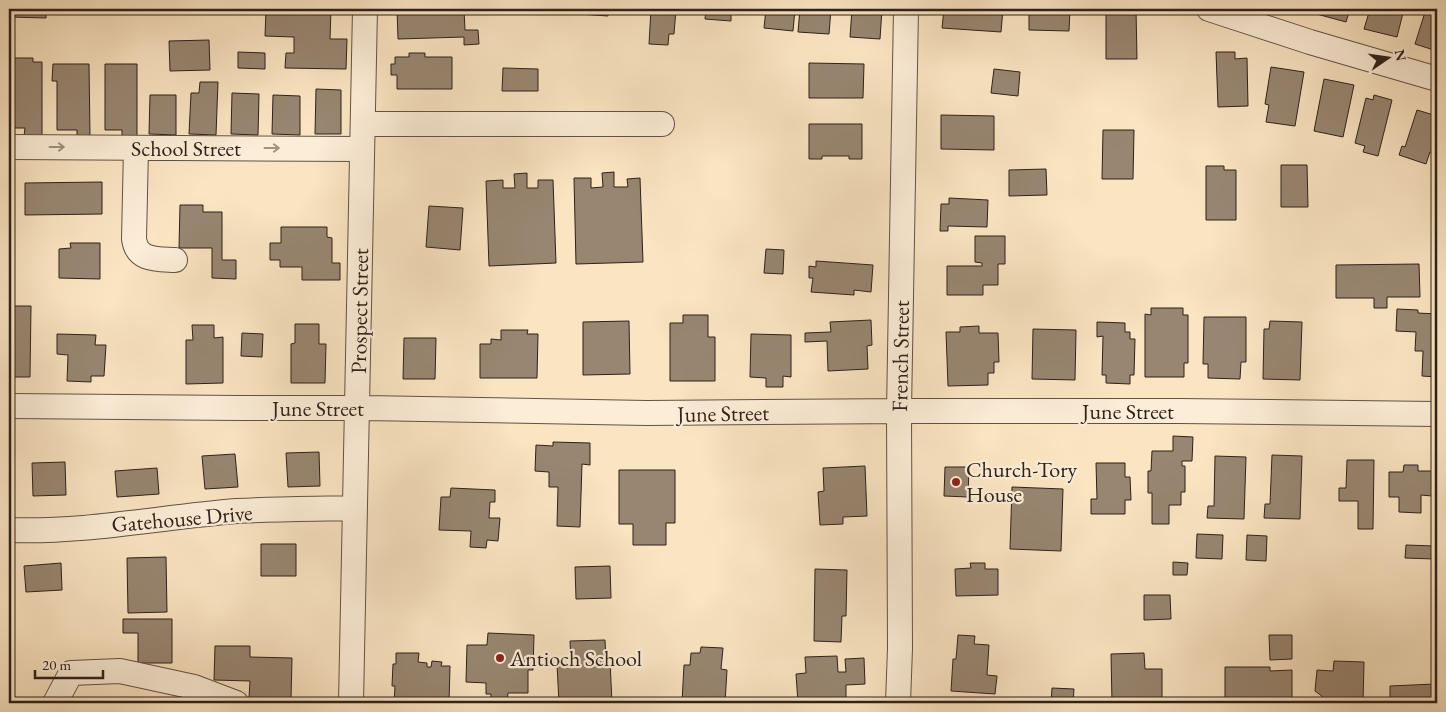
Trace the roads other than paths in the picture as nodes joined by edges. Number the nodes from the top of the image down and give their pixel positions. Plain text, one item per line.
1 (365, 9) edge
2 (906, 9) edge
3 (1209, 9) edge
4 (1437, 79) edge
5 (363, 124) junction
6 (662, 124) dead end
7 (9, 146) edge
8 (136, 148) junction
9 (362, 148) junction
10 (175, 260) dead end
11 (9, 406) edge
12 (357, 408) junction
13 (899, 411) junction
14 (1437, 414) edge
15 (355, 508) junction
16 (9, 530) edge
17 (226, 701) edge
18 (55, 703) edge
19 (350, 703) edge
20 (898, 703) edge

1 - 5 street, Prospect Street
2 - 13 street, French Street
3 - 4 street
5 - 6 street
5 - 9 street, Prospect Street
7 -> 8 street, School Street
8 -> 9 street, School Street
8 - 10 street
9 - 12 street, Prospect Street
11 - 12 street, June Street
12 - 13 street, June Street
12 - 15 street, Prospect Street
13 - 14 street, June Street
13 - 20 street, French Street
15 - 16 street, Gatehouse Drive
15 - 19 street, Prospect Street
17 - 18 street

